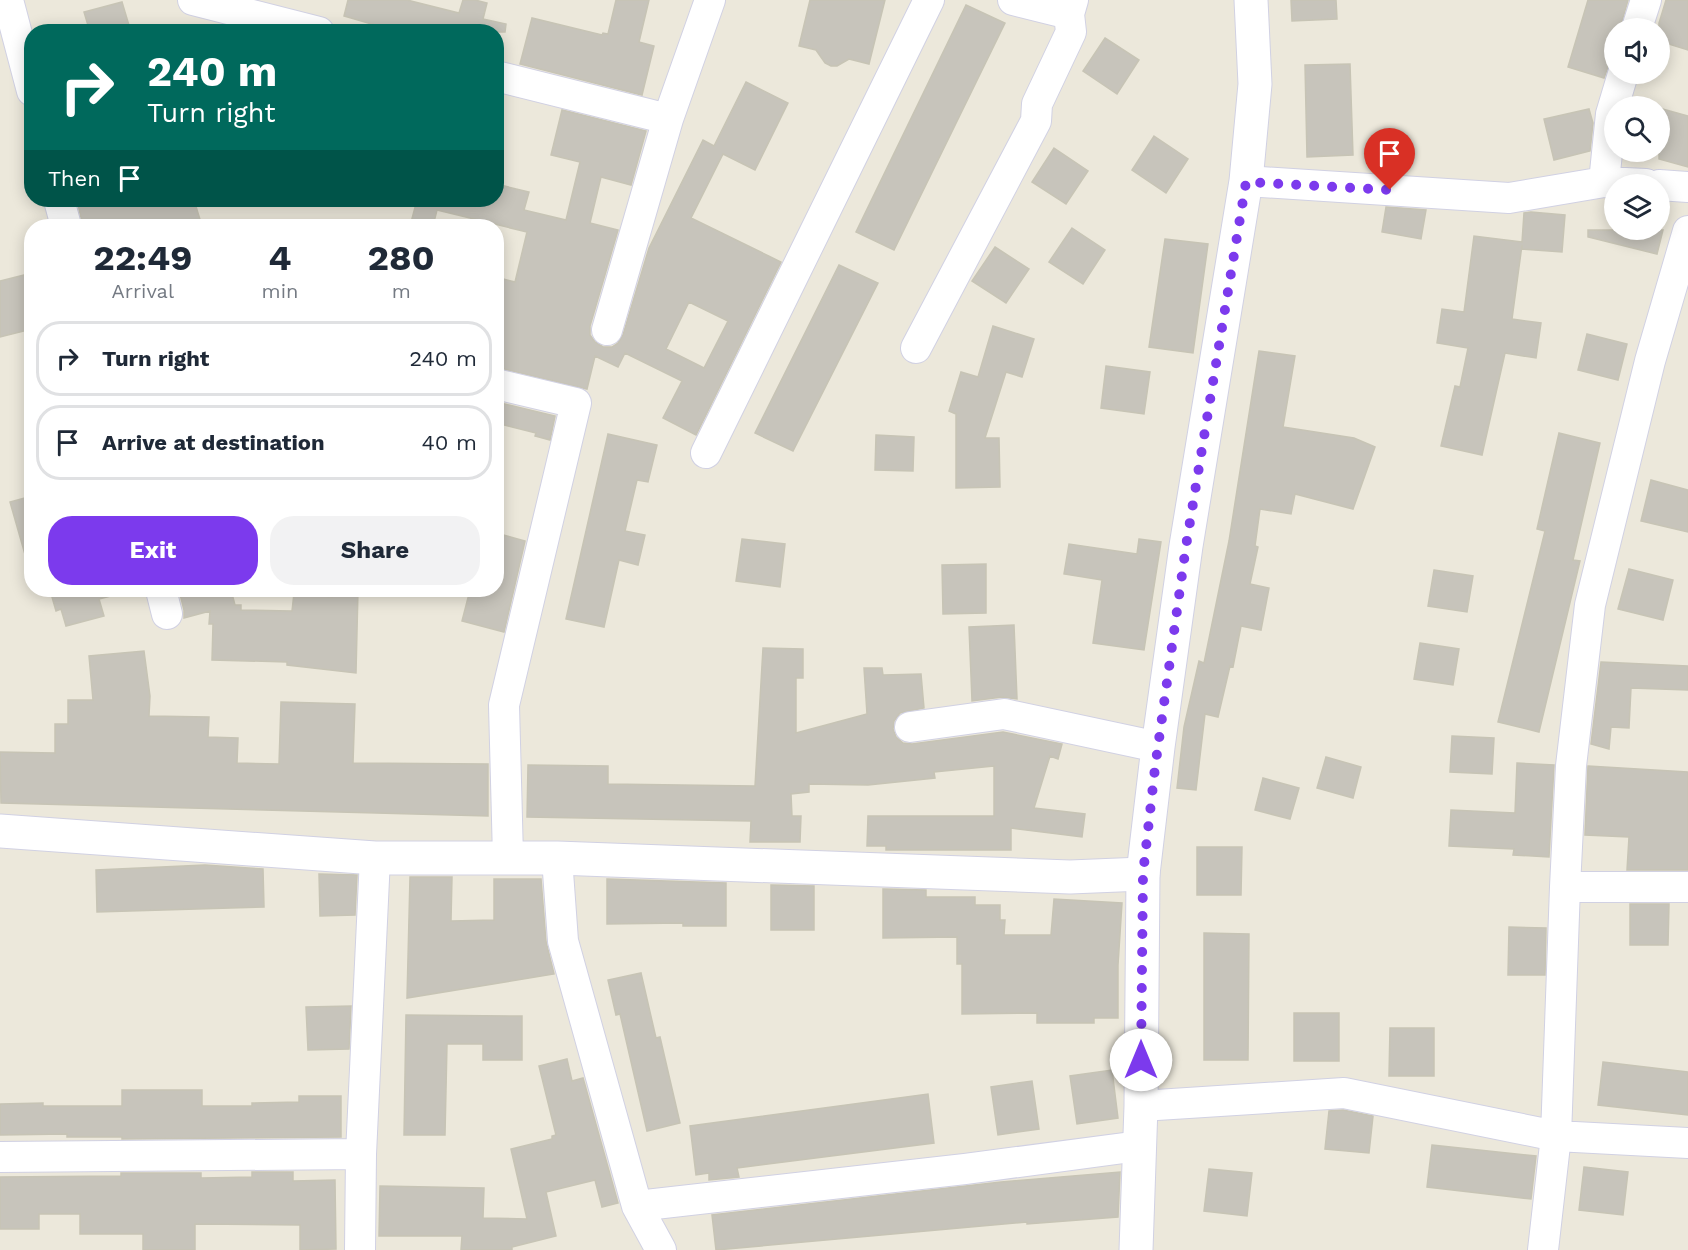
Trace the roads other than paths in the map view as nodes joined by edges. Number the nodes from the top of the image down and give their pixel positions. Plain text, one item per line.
1 (8, 0) edge
2 (193, 0) edge
3 (710, 0) edge
4 (929, 0) edge
5 (1013, 0) edge
6 (1251, 0) edge
7 (1646, 0) edge
8 (1071, 7) edge
9 (1640, 18) edge
10 (288, 24) edge
11 (24, 61) edge
12 (504, 78) edge
13 (1620, 84) edge
14 (668, 119) junction
15 (1605, 174) edge
16 (1246, 182) junction
17 (1604, 182) edge
18 (1670, 186) edge
19 (1688, 187) edge
20 (1688, 231) edge
21 (608, 330) dead end
22 (916, 348) dead end
23 (504, 386) edge
24 (706, 453) dead end
25 (910, 727) dead end
26 (1158, 747) junction
27 (0, 831) edge
28 (508, 857) junction
29 (375, 858) junction
30 (557, 858) junction
31 (1143, 874) junction
32 (1565, 887) junction
33 (1688, 887) edge
34 (1141, 1106) junction
35 (1556, 1136) junction
36 (1688, 1143) edge
37 (1139, 1146) junction
38 (362, 1154) junction
39 (0, 1157) edge
40 (637, 1206) junction
41 (360, 1250) edge
42 (662, 1250) edge
43 (1136, 1250) edge
44 (1544, 1250) edge

1 - 11 street
2 - 10 street
3 - 14 street
4 - 24 street
5 - 8 street
6 - 16 main road
7 - 9 street
8 - 22 street
12 - 14 street
13 - 15 street
14 - 21 street
16 - 17 street
16 - 26 main road
18 - 19 street
20 - 32 street
23 - 28 street
25 - 26 street
26 - 31 main road
27 - 29 main road
28 - 29 main road
28 - 30 main road
29 - 38 street
30 - 31 main road
30 - 40 street
31 - 34 main road
32 - 33 street
32 - 35 street
34 - 35 street
34 - 37 main road
35 - 36 street
35 - 44 street
37 - 40 street
37 - 43 main road
38 - 39 street
38 - 41 street
40 - 42 street

